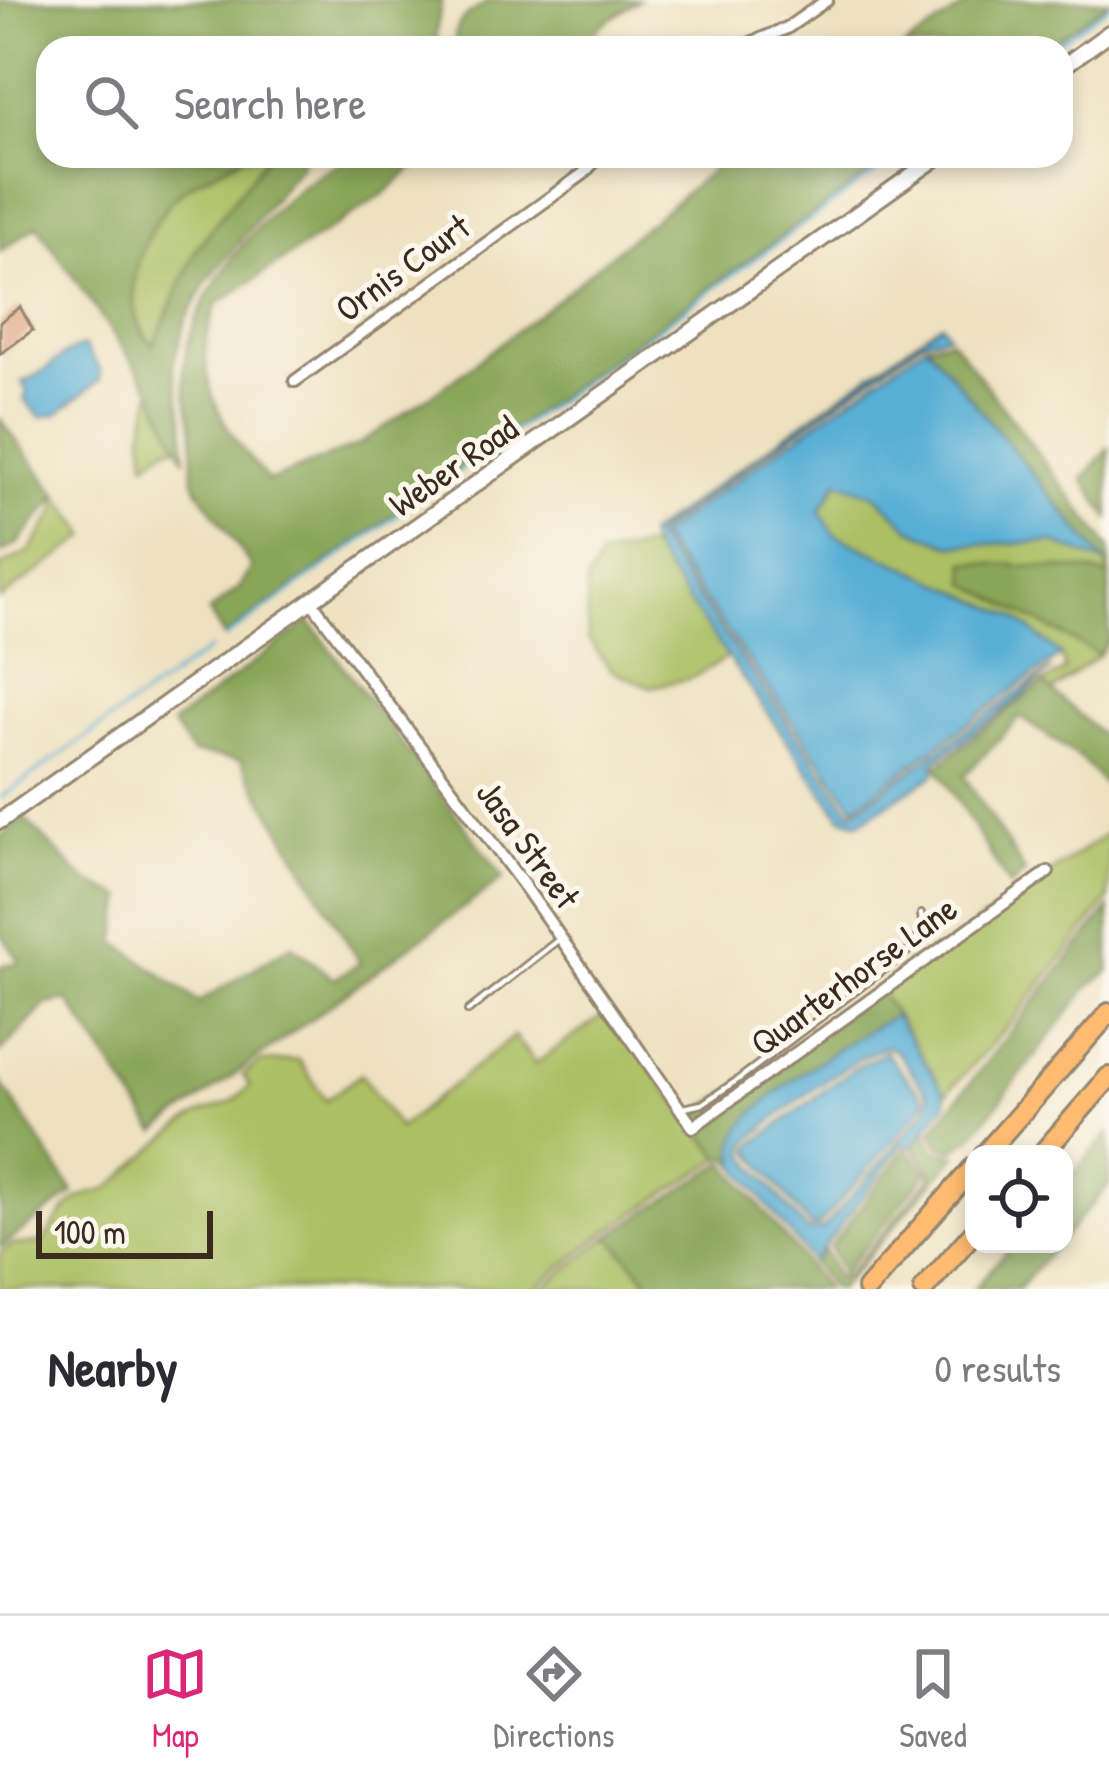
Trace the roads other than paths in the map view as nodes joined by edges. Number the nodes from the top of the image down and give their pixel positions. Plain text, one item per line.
1 (826, 0) edge
2 (1109, 33) edge
3 (768, 36) edge
4 (1073, 59) edge
5 (588, 168) edge
6 (922, 168) edge
7 (295, 381) dead end
8 (311, 601) junction
9 (0, 821) edge
10 (1048, 872) dead end
11 (921, 914) dead end
12 (561, 938) junction
13 (468, 1011) dead end
14 (1109, 1013) edge
15 (1109, 1078) edge
16 (679, 1107) junction
17 (693, 1127) joint
18 (993, 1145) edge
19 (1050, 1145) edge
20 (965, 1177) edge
21 (965, 1242) edge
22 (867, 1289) edge
23 (924, 1289) edge

1 - 3 street
2 - 4 street
5 - 7 street, Ornis Court
6 - 8 street, Weber Road
8 - 9 street, Weber Road
8 - 12 street, Jasa Street
10 - 17 street, Quarterhorse Lane
11 - 16 lane
12 - 13 lane
12 - 16 street, Jasa Street
14 - 18 highway
15 - 19 highway
16 - 17 street, Jasa Street
20 - 22 highway
21 - 23 highway

